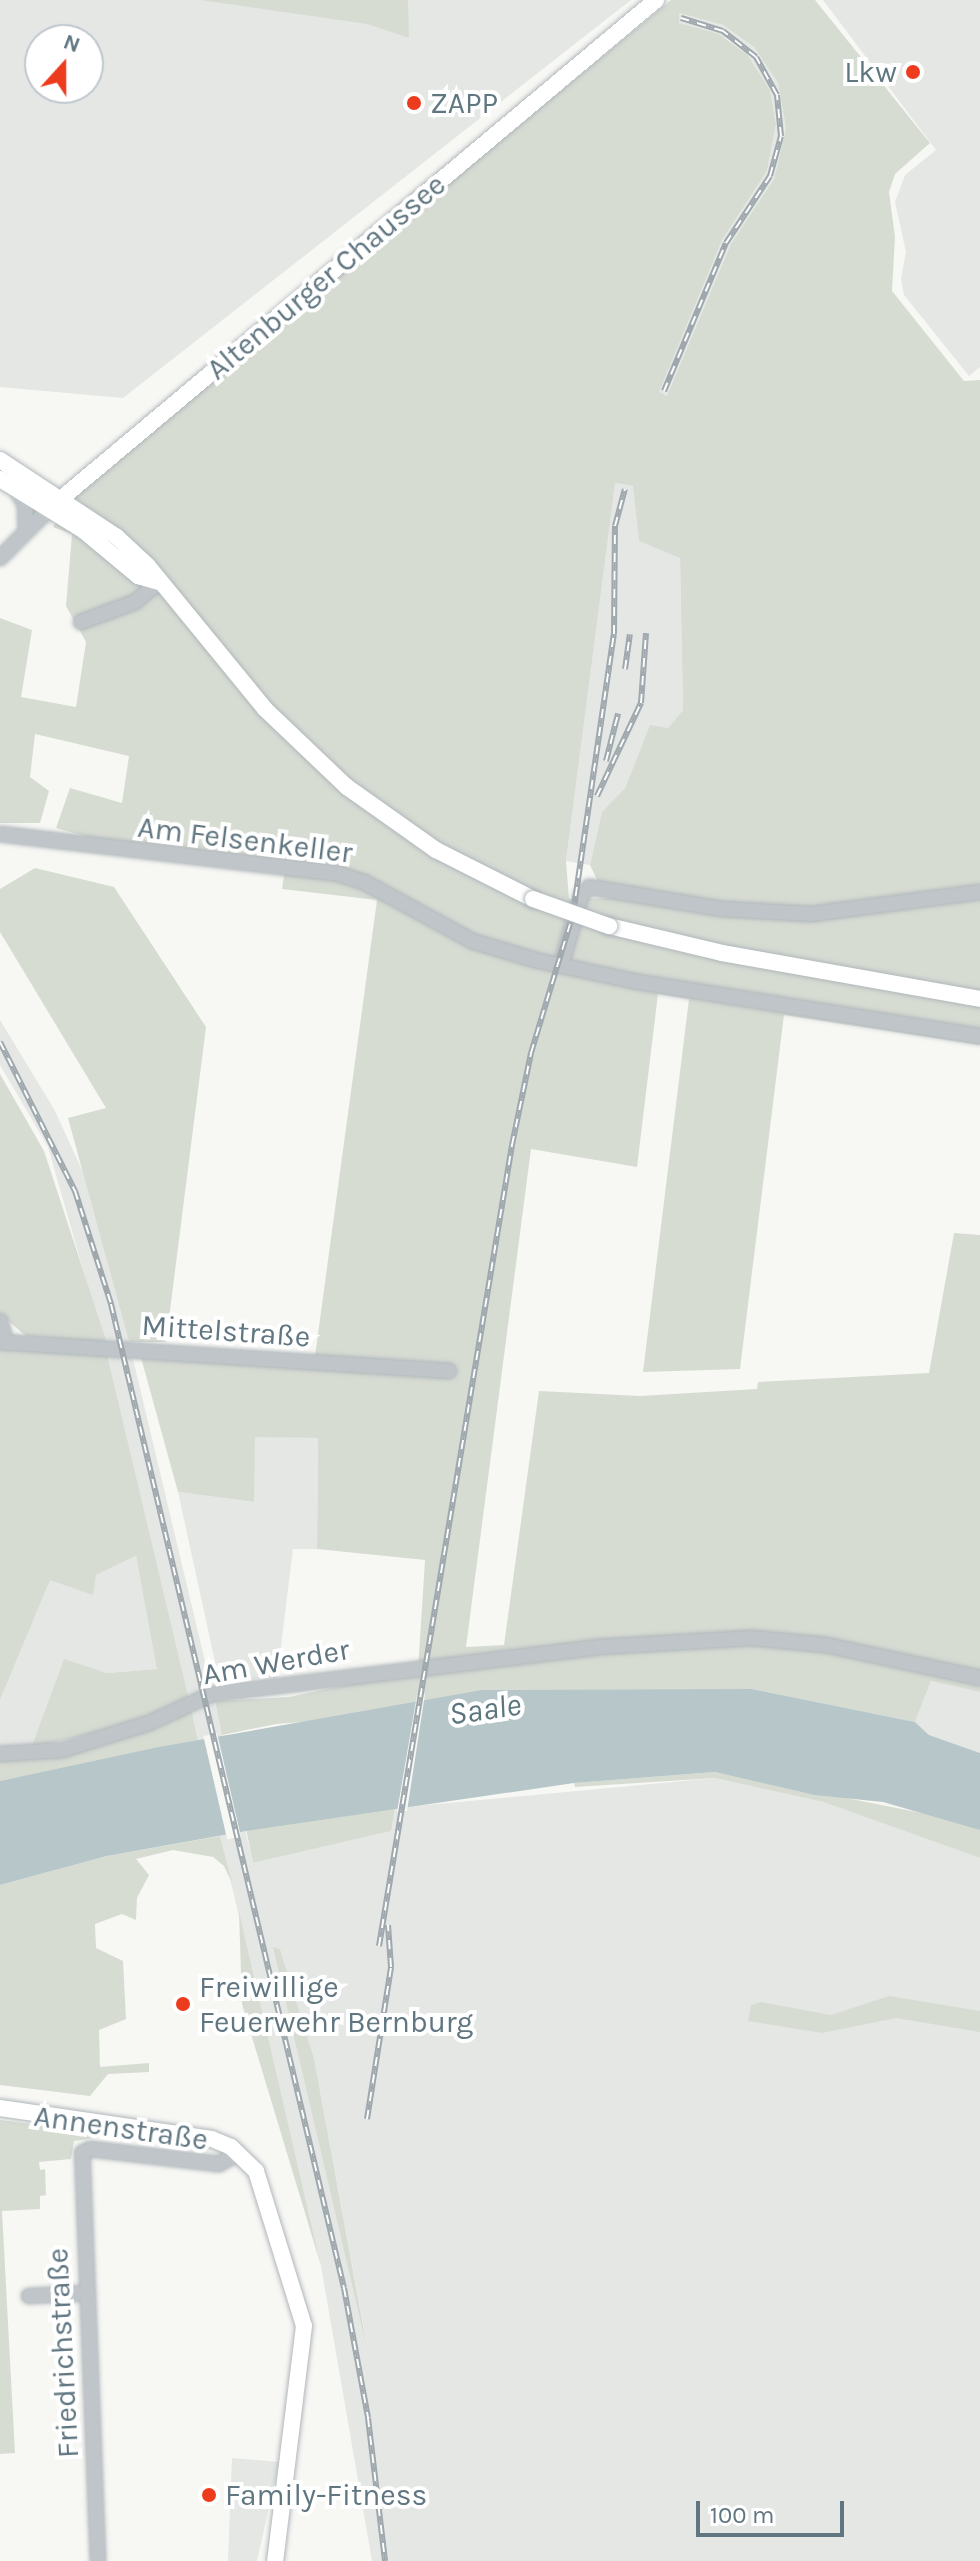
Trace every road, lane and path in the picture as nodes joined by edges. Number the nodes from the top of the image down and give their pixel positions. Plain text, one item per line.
1 (656, 0) edge
2 (0, 460) edge
3 (6, 482) edge
4 (56, 502) junction
5 (26, 531) junction
6 (0, 558) edge
7 (159, 582) junction
8 (81, 622) dead end
9 (0, 834) edge
10 (980, 892) edge
11 (561, 966) junction
12 (980, 999) edge
13 (980, 1036) edge
14 (0, 1321) edge
15 (3, 1342) edge
16 (449, 1371) dead end
17 (980, 1678) edge
18 (0, 1754) edge
19 (0, 2108) edge
20 (90, 2149) joint
21 (239, 2153) junction
22 (86, 2293) junction
23 (29, 2296) dead end
24 (98, 2561) edge
25 (275, 2561) edge

1 - 4 main road, Altenburger Chaussee
2 - 4 main road
3 - 4 main road
3 - 5 street
4 - 5 street, Altenburger Chaussee
4 - 7 main road
5 - 6 street, Altenburger Chaussee
7 - 8 street
7 - 12 main road, bridge
9 - 11 street, Am Felsenkeller
10 - 11 street
11 - 13 street, Am Felsenkeller
14 - 15 street
15 - 16 street, Mittelstraße
17 - 18 street, Am Werder
19 - 21 main road, Annenstraße
20 - 21 street, Annenstraße
20 - 22 street, Friedrichstraße
21 - 25 main road, Annenstraße
22 - 23 street
22 - 24 street, Friedrichstraße

